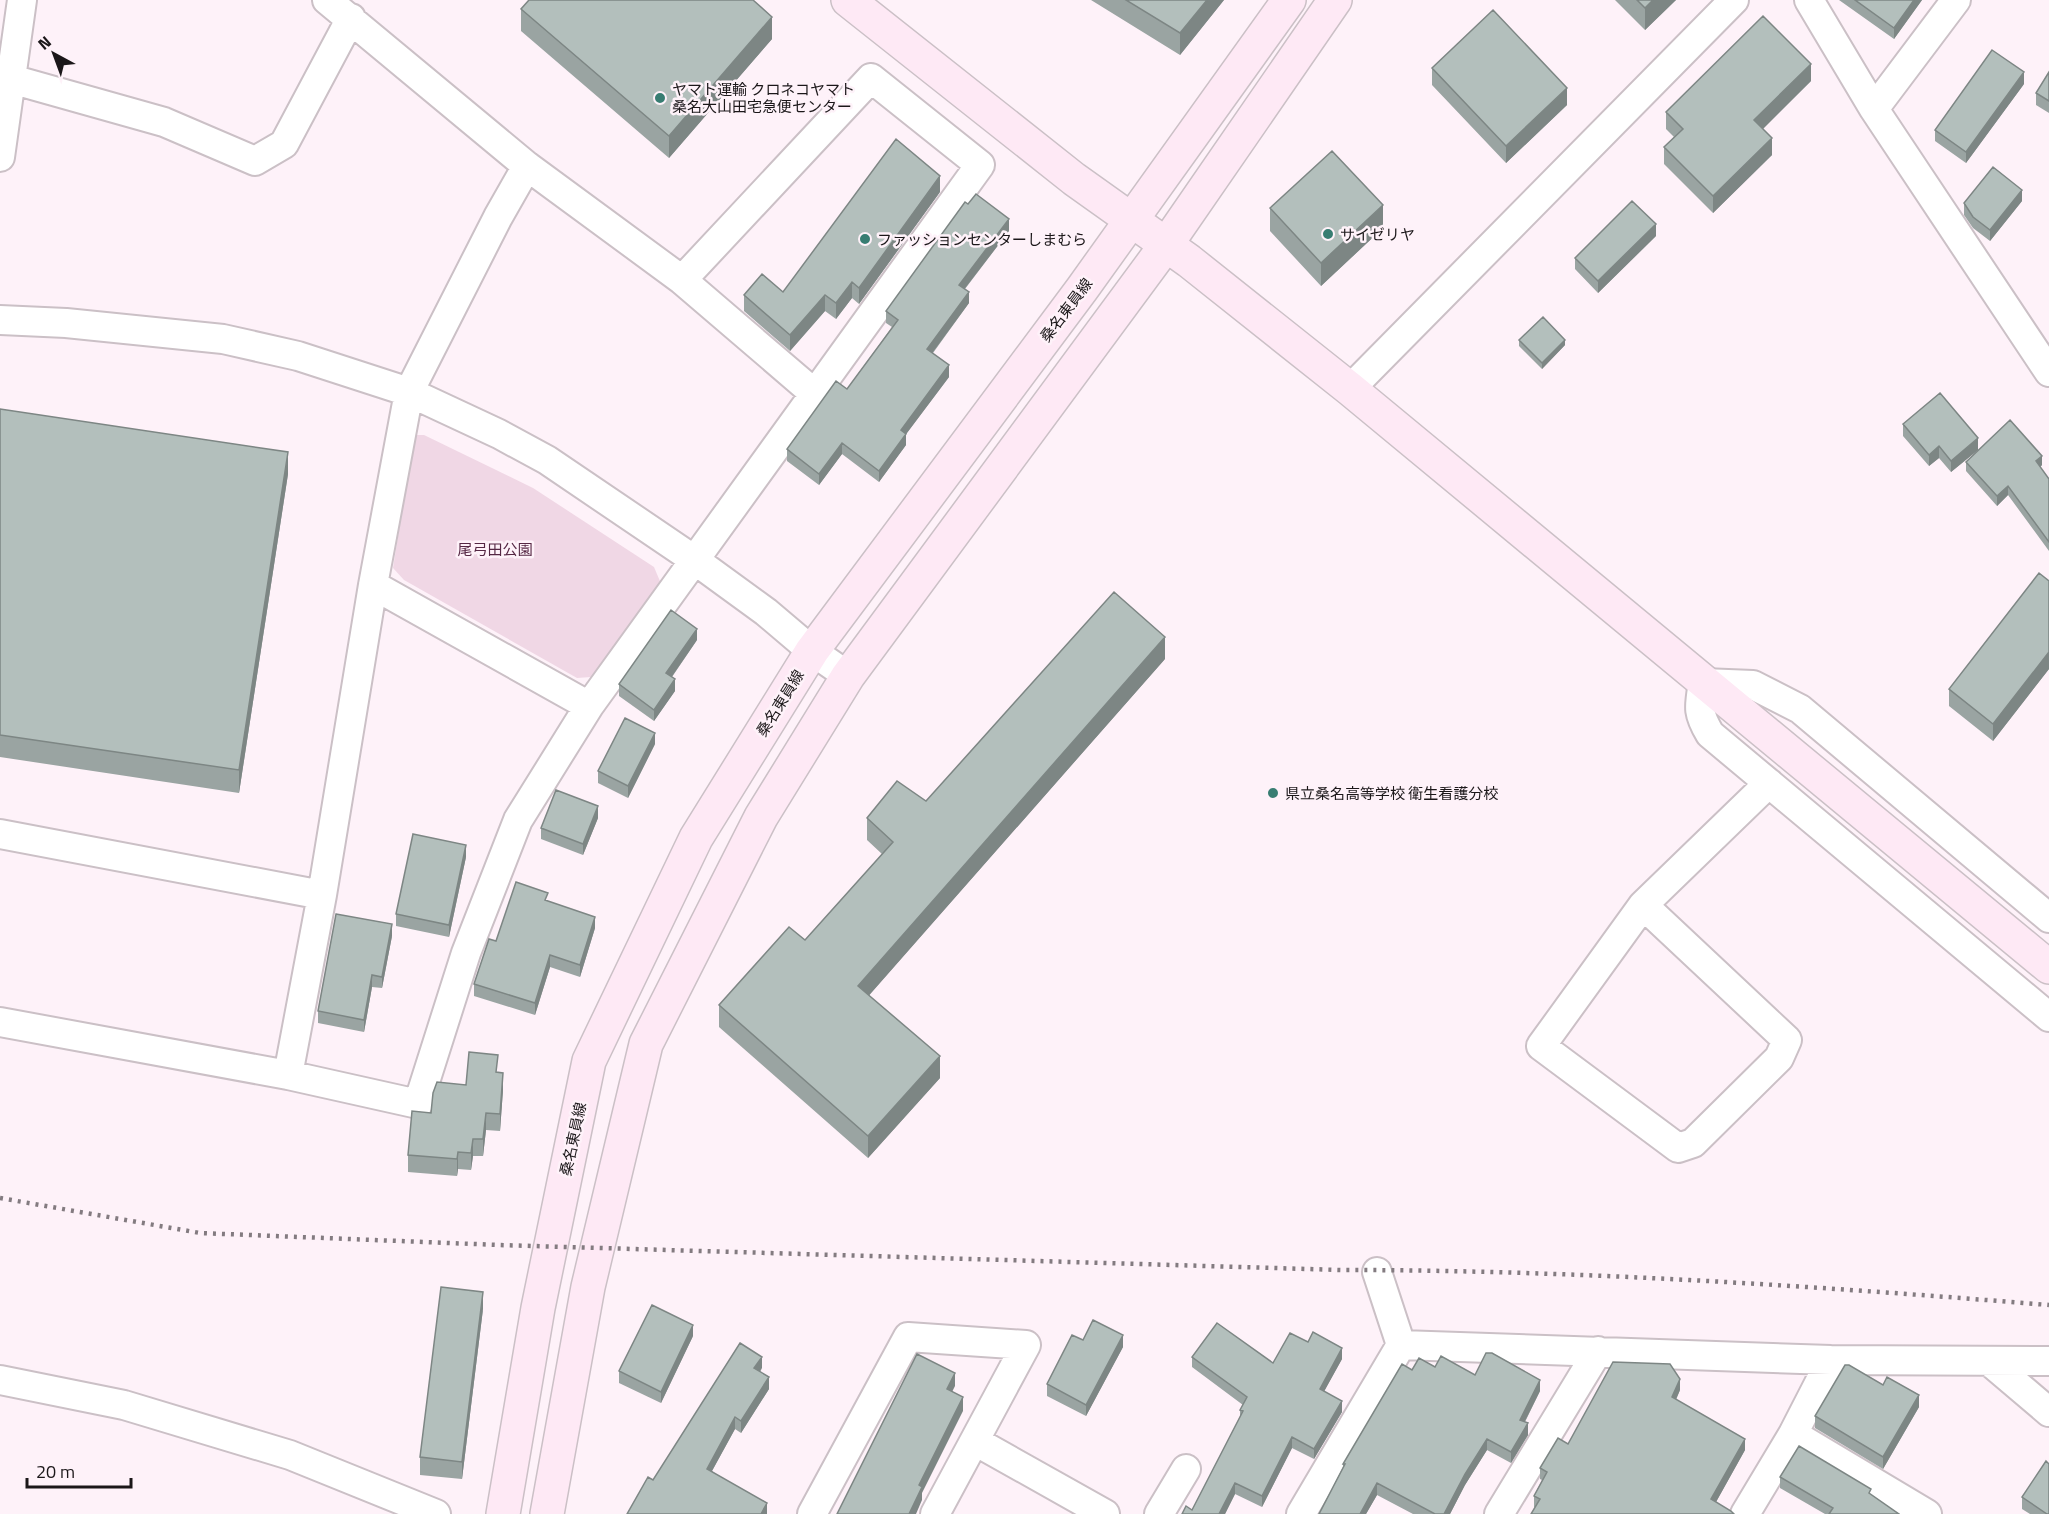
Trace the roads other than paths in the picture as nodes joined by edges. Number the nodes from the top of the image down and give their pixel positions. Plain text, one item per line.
1 (22, 0) edge
2 (327, 0) edge
3 (848, 0) edge
4 (1288, 0) edge
5 (1335, 0) edge
6 (1734, 0) edge
7 (1809, 0) edge
8 (1956, 0) edge
9 (351, 18) junction
10 (11, 79) junction
11 (1874, 109) junction
12 (0, 157) edge
13 (527, 166) junction
14 (1133, 220) junction
15 (1166, 245) junction
16 (682, 280) junction
17 (0, 320) edge
18 (2049, 372) edge
19 (1350, 389) junction
20 (410, 392) junction
21 (815, 394) junction
22 (696, 561) junction
23 (373, 585) junction
24 (812, 651) junction
25 (848, 676) junction
26 (1703, 682) junction
27 (589, 706) junction
28 (1769, 783) junction
29 (0, 834) edge
30 (322, 895) junction
31 (1643, 905) junction
32 (2049, 918) edge
33 (2049, 967) edge
34 (2049, 1017) edge
35 (0, 1022) edge
36 (288, 1075) junction
37 (1377, 1272) dead end
38 (1401, 1345) junction
39 (1598, 1351) junction
40 (1831, 1360) junction
41 (1989, 1361) junction
42 (2049, 1361) edge
43 (0, 1380) edge
44 (2049, 1412) edge
45 (1793, 1434) junction
46 (975, 1441) junction
47 (1186, 1469) dead end
48 (436, 1514) edge
49 (502, 1514) edge
50 (547, 1514) edge
51 (812, 1514) edge
52 (935, 1514) edge
53 (1105, 1514) edge
54 (1160, 1514) edge
55 (1301, 1514) edge
56 (1500, 1514) edge
57 (1745, 1514) edge
58 (1927, 1514) edge

1 - 10 street
2 - 9 street
3 - 14 main road
4 - 14 main road, 桑名東員線
5 - 15 main road
6 - 19 street
7 - 11 street
8 - 11 street
9 - 10 street
9 - 13 street
10 - 12 street
11 - 18 street
13 - 16 street
13 - 20 street
14 - 15 main road
14 - 24 main road, 桑名東員線
15 - 19 main road
15 - 25 main road
16 - 21 street
16 - 21 street
17 - 20 street
19 - 26 main road
20 - 22 street
20 - 23 street
21 - 22 street
22 - 24 street
22 - 27 street
23 - 27 street
23 - 30 street
24 - 25 street
24 - 49 main road, 桑名東員線
25 - 50 main road
26 - 28 street
26 - 32 street
26 - 33 main road
27 - 36 street
28 - 31 street
28 - 34 street
29 - 30 street
30 - 36 street
31 - 31 street
35 - 36 street
37 - 38 street
38 - 39 street
38 - 55 street
39 - 40 street
39 - 56 street
40 - 41 street
40 - 45 street
41 - 42 street
41 - 44 street
43 - 48 street
45 - 57 street
45 - 58 street
46 - 51 street
46 - 52 street
46 - 53 street
47 - 54 street

